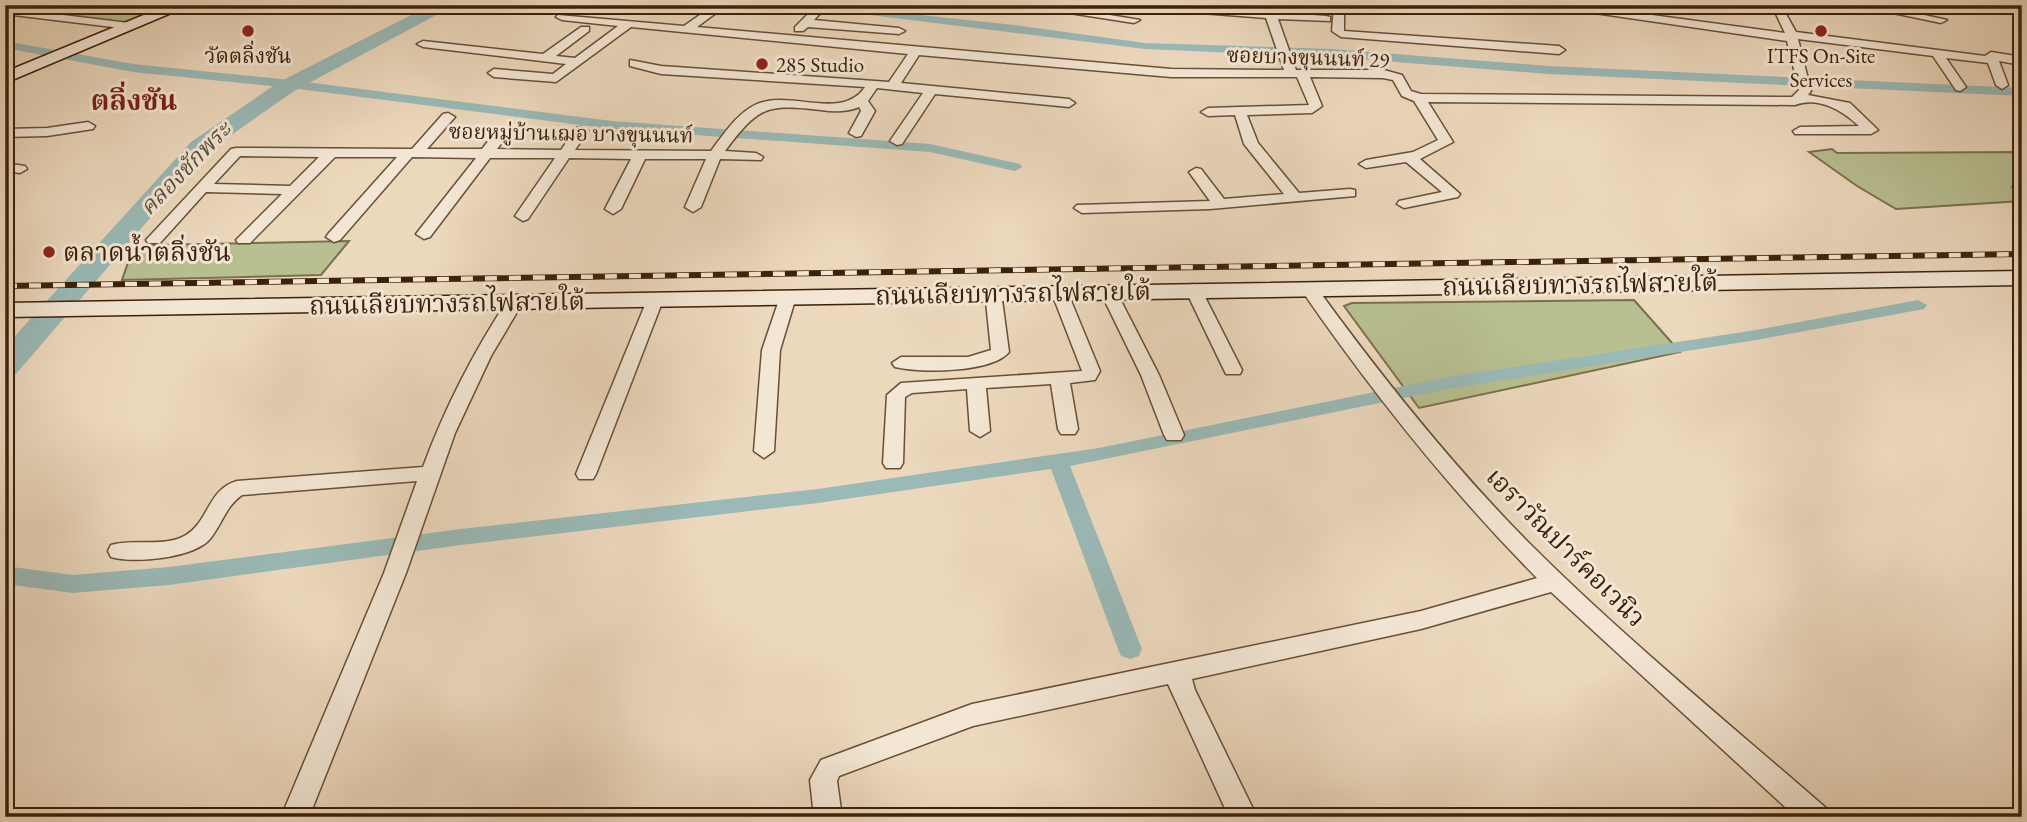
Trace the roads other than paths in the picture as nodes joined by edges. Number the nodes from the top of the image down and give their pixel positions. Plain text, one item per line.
1 (182, 5) edge
2 (1023, 5) edge
3 (1138, 5) edge
4 (1339, 5) edge
5 (1784, 5) edge
6 (1860, 5) edge
7 (719, 7) edge
8 (820, 8) edge
9 (1068, 8) edge
10 (1586, 9) dead end
11 (5, 11) edge
12 (608, 13) dead end
13 (1271, 15) junction
14 (562, 17) dead end
15 (1326, 19) dead end
16 (596, 20) junction
17 (1134, 20) dead end
18 (1941, 20) dead end
19 (805, 23) junction
20 (628, 24) junction
21 (129, 26) junction
22 (585, 29) dead end
23 (686, 30) junction
24 (899, 30) dead end
25 (1792, 36) junction
26 (788, 40) junction
27 (423, 44) dead end
28 (916, 50) junction
29 (1559, 50) dead end
30 (1936, 52) junction
31 (1991, 58) junction
32 (544, 59) junction
33 (2022, 61) edge
34 (577, 62) junction
35 (634, 63) dead end
36 (494, 73) dead end
37 (1297, 74) junction
38 (5, 78) edge
39 (873, 84) junction
40 (2002, 85) dead end
41 (893, 86) junction
42 (1960, 87) dead end
43 (933, 89) junction
44 (1801, 97) junction
45 (1419, 98) junction
46 (861, 101) junction
47 (1069, 103) dead end
48 (1208, 112) dead end
49 (1240, 112) junction
50 (448, 117) dead end
51 (88, 127) dead end
52 (581, 131) dead end
53 (1800, 131) dead end
54 (503, 132) dead end
55 (5, 133) edge
56 (856, 133) dead end
57 (897, 141) dead end
58 (331, 152) junction
59 (412, 153) junction
60 (485, 153) junction
61 (565, 154) junction
62 (640, 155) junction
63 (715, 155) junction
64 (756, 157) dead end
65 (1409, 157) junction
66 (1366, 163) dead end
67 (1196, 172) dead end
68 (202, 188) junction
69 (294, 190) junction
70 (1350, 194) dead end
71 (1295, 198) junction
72 (1220, 204) junction
73 (1404, 204) dead end
74 (693, 207) dead end
75 (1082, 208) dead end
76 (613, 209) dead end
77 (523, 216) dead end
78 (424, 234) dead end
79 (334, 237) dead end
80 (154, 240) dead end
81 (244, 240) dead end
82 (2022, 278) edge
83 (1308, 288) junction
84 (1193, 289) junction
85 (1059, 291) junction
86 (1108, 291) junction
87 (993, 292) junction
88 (788, 297) junction
89 (654, 300) junction
90 (515, 302) junction
91 (5, 310) edge
92 (901, 363) dead end
93 (1233, 370) dead end
94 (1060, 379) junction
95 (976, 382) junction
96 (1068, 429) dead end
97 (979, 431) dead end
98 (1174, 435) dead end
99 (764, 451) dead end
100 (893, 463) dead end
101 (431, 472) junction
102 (586, 474) dead end
103 (119, 551) dead end
104 (1555, 582) junction
105 (1182, 673) junction
106 (295, 817) edge
107 (828, 817) edge
108 (1243, 817) edge
109 (1816, 817) edge

1 - 21 main road
2 - 9 street
3 - 13 street
4 - 29 street
5 - 25 street
6 - 18 street
7 - 23 street
8 - 19 street
9 - 17 street
10 - 25 street
11 - 21 street
12 - 16 street
13 - 15 street
13 - 37 street
14 - 16 street, ซอยบางขุนนนท์ 29
16 - 20 street, ซอยบางขุนนนท์ 29
19 - 24 street
19 - 26 street
20 - 23 street, ซอยบางขุนนนท์ 29
20 - 34 street
21 - 38 main road
22 - 32 street
23 - 26 street, ซอยบางขุนนนท์ 29
25 - 30 street
25 - 44 street
26 - 28 street, ซอยบางขุนนนท์ 29
27 - 32 street
28 - 37 street, ซอยบางขุนนนท์ 29
28 - 41 street
30 - 31 street
30 - 42 street
31 - 33 street
31 - 40 street
32 - 34 street
34 - 36 street
35 - 39 street
37 - 45 street, ซอยบางขุนนนท์ 29
37 - 49 street
39 - 41 street
39 - 46 street
41 - 43 street
43 - 47 street
43 - 57 street
44 - 45 street
44 - 53 street
45 - 65 street, ซอยบางขุนนนท์ 29
46 - 56 street
46 - 63 street, ซอยหมู่บ้านเฌอ บางขุนนนท์
48 - 49 street
49 - 71 street
50 - 59 street
51 - 55 street
52 - 61 street
54 - 60 street
58 - 59 street, ซอยหมู่บ้านเฌอ บางขุนนนท์
58 - 68 street, ซอยหมู่บ้านเฌอ บางขุนนนท์
58 - 69 street
59 - 60 street, ซอยหมู่บ้านเฌอ บางขุนนนท์
59 - 79 street
60 - 61 street, ซอยหมู่บ้านเฌอ บางขุนนนท์
60 - 78 street
61 - 62 street, ซอยหมู่บ้านเฌอ บางขุนนนท์
61 - 77 street
62 - 63 street, ซอยหมู่บ้านเฌอ บางขุนนนท์
62 - 76 street
63 - 64 street
63 - 74 street
65 - 66 street
65 - 73 street
67 - 72 street
68 - 69 street
68 - 80 street
69 - 81 street
70 - 71 street
71 - 72 street
72 - 75 street
82 - 83 main road, ถนนเลียบทางรถไฟสายใต้
83 - 84 main road, ถนนเลียบทางรถไฟสายใต้
83 - 104 street, เอราวัณปาร์คอเวนิว
84 - 86 main road, ถนนเลียบทางรถไฟสายใต้
84 - 93 street
85 - 86 main road, ถนนเลียบทางรถไฟสายใต้
85 - 87 main road, ถนนเลียบทางรถไฟสายใต้
85 - 94 street
86 - 98 street
87 - 88 main road, ถนนเลียบทางรถไฟสายใต้
87 - 92 street
88 - 89 main road, ถนนเลียบทางรถไฟสายใต้
88 - 99 street
89 - 90 main road, ถนนเลียบทางรถไฟสายใต้
89 - 102 street
90 - 91 main road, ถนนเลียบทางรถไฟสายใต้
90 - 101 street
94 - 95 street
94 - 96 street
95 - 97 street
95 - 100 street
101 - 103 street
101 - 106 street
104 - 105 street
104 - 109 street, เอราวัณปาร์คอเวนิว
105 - 107 street
105 - 108 street

